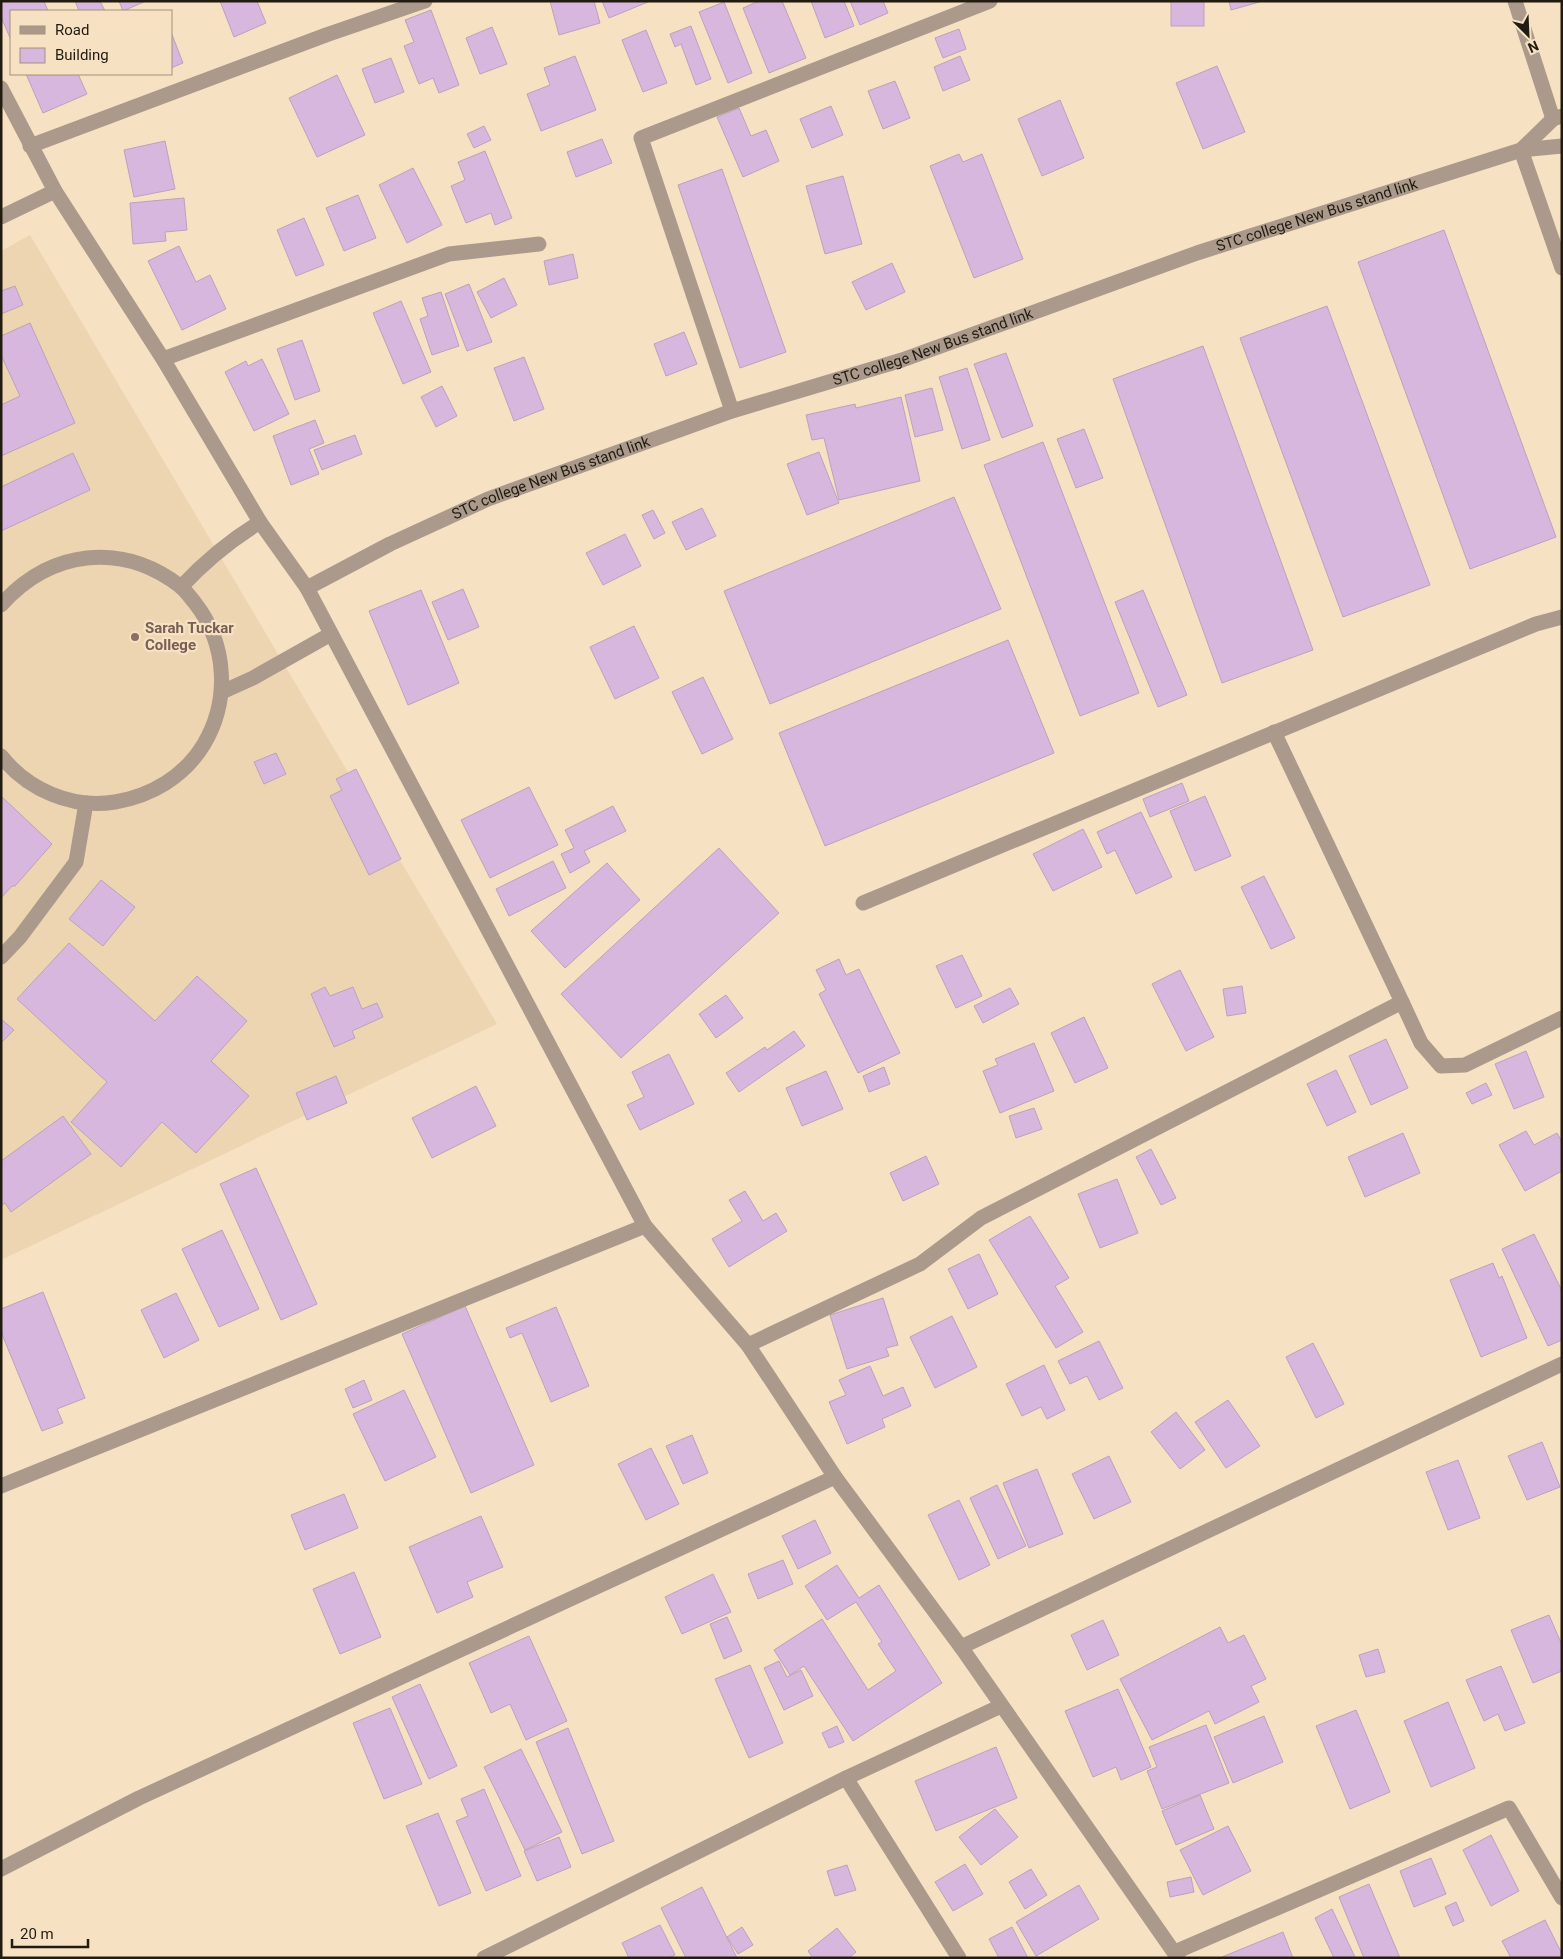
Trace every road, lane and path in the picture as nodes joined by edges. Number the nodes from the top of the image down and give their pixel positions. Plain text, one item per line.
1 (425, 1) edge
2 (990, 1) edge
3 (1515, 1) edge
4 (1, 88) edge
5 (1557, 118) edge
6 (30, 146) junction
7 (1562, 146) edge
8 (1521, 150) junction
9 (55, 191) junction
10 (1, 217) edge
11 (539, 244) dead end
12 (1562, 268) edge
13 (163, 359) junction
14 (732, 411) junction
15 (260, 522) junction
16 (181, 587) junction
17 (307, 588) junction
18 (1, 605) edge
19 (1562, 617) edge
20 (331, 634) junction
21 (222, 692) junction
22 (1274, 732) junction
23 (1, 756) edge
24 (86, 803) junction
25 (863, 903) dead end
26 (1, 957) edge
27 (1402, 1002) junction
28 (1562, 1018) edge
29 (645, 1226) junction
30 (748, 1345) junction
31 (1562, 1364) edge
32 (835, 1477) junction
33 (1, 1486) edge
34 (961, 1647) junction
35 (1001, 1706) junction
36 (846, 1778) junction
37 (1, 1869) edge
38 (1562, 1898) edge
39 (1176, 1955) edge
40 (484, 1958) edge
41 (959, 1958) edge

1 - 6 street
2 - 14 street
3 - 5 street
4 - 6 street
5 - 8 street, STC college New Bus stand link
6 - 9 street
7 - 8 street
8 - 12 street
8 - 14 street, STC college New Bus stand link
9 - 10 street
9 - 13 street
11 - 13 street
13 - 15 street
14 - 17 street, STC college New Bus stand link
15 - 16 street
15 - 17 street
16 - 18 street
16 - 21 street
17 - 20 street
19 - 22 street
20 - 21 street
20 - 29 street
21 - 24 street
22 - 25 street
22 - 27 street
23 - 24 street
24 - 26 street
27 - 28 street
27 - 30 street
29 - 30 street
29 - 33 street
30 - 32 street
31 - 34 street
32 - 34 street
32 - 37 street
34 - 35 street
35 - 36 street
35 - 39 street
36 - 40 street
36 - 41 street
38 - 39 street

